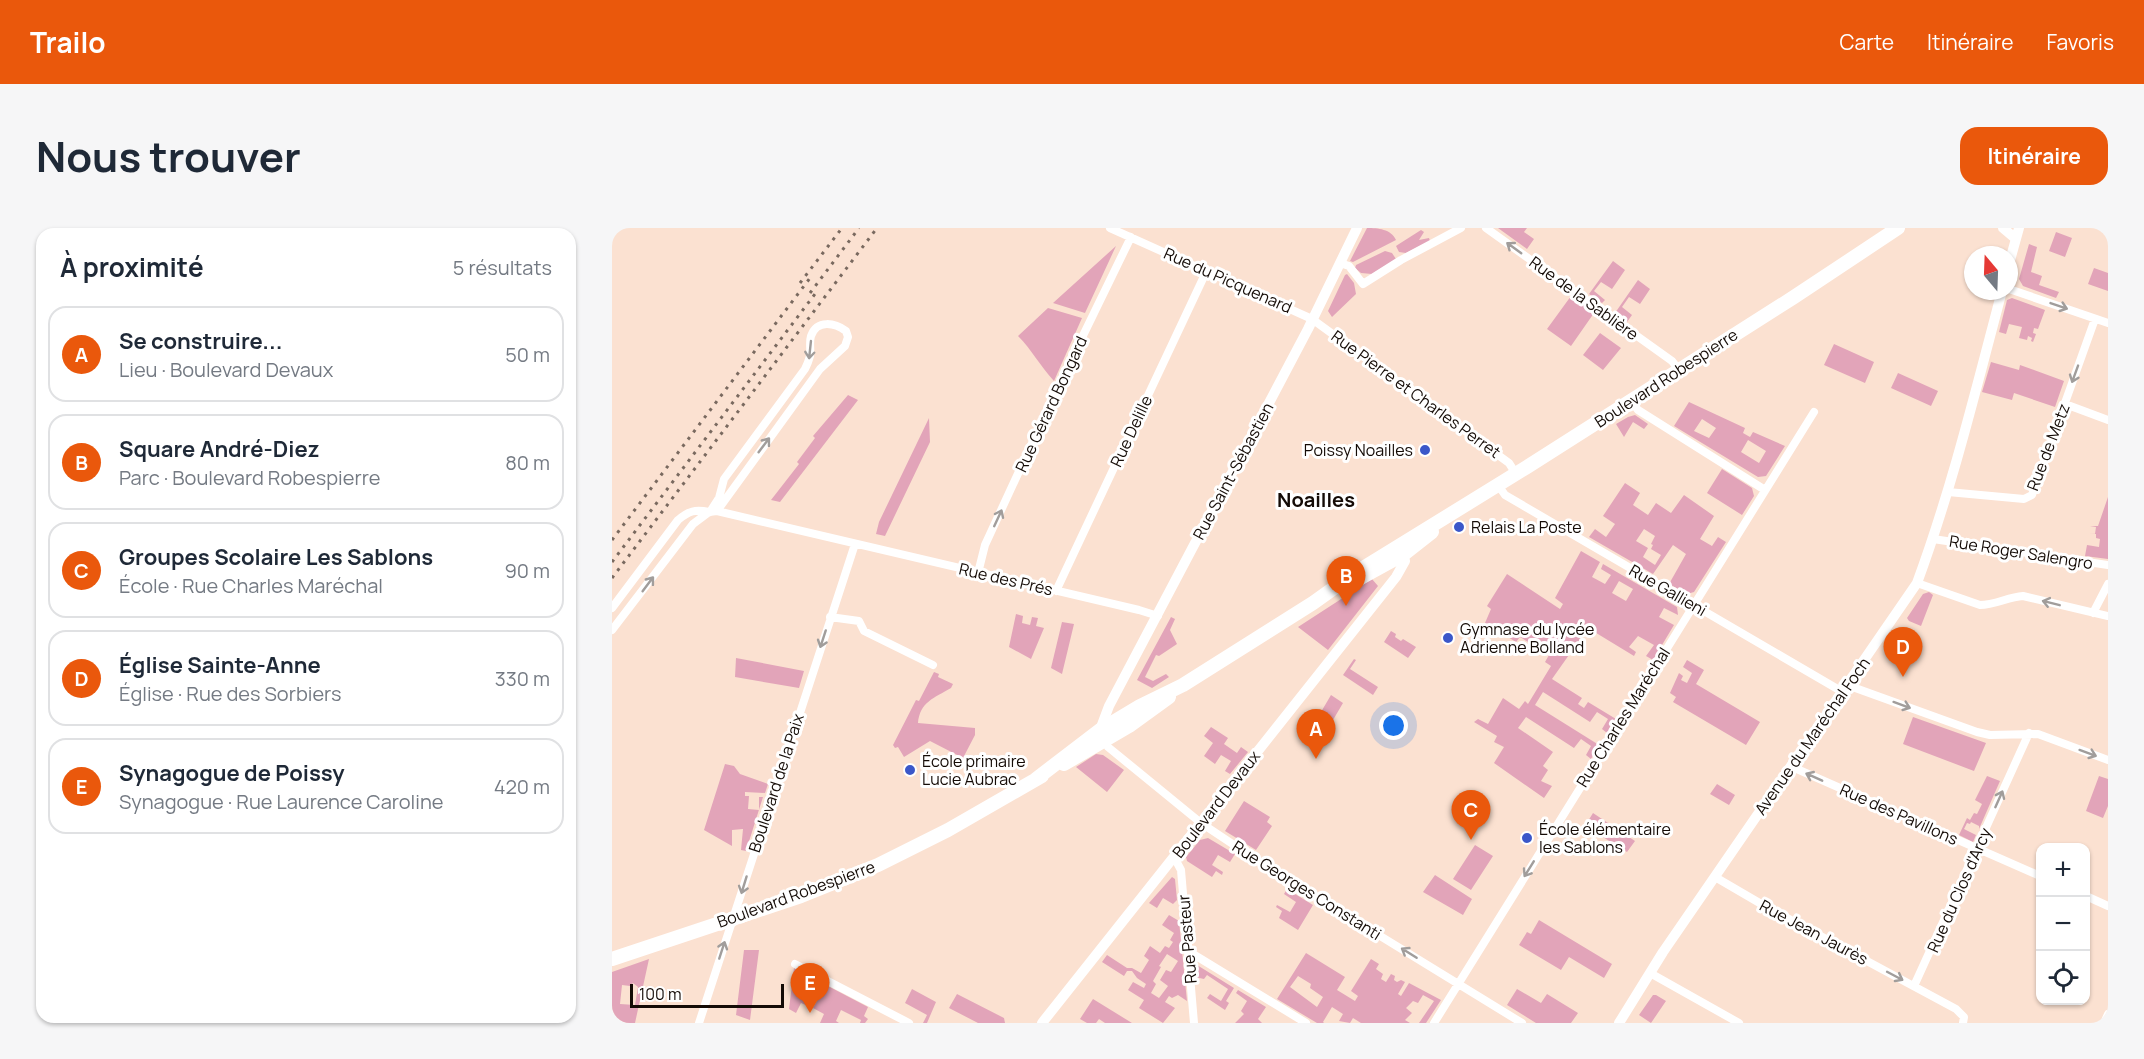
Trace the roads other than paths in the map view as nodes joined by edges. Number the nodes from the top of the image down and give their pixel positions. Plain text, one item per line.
1 (1110, 228) edge
2 (1357, 228) edge
3 (1461, 228) edge
4 (1486, 228) edge
5 (1898, 228) edge
6 (2003, 228) edge
7 (1886, 232) edge
8 (2018, 233) edge
9 (1131, 237) junction
10 (1340, 263) junction
11 (1207, 270) junction
12 (2018, 293) edge
13 (2000, 300) edge
14 (1312, 319) junction
15 (2095, 319) junction
16 (2108, 323) edge
17 (1679, 370) junction
18 (1630, 400) junction
19 (2065, 404) junction
20 (1814, 412) dead end
21 (2108, 420) edge
22 (1516, 474) junction
23 (1498, 485) junction
24 (1765, 490) junction
25 (1948, 492) junction
26 (710, 513) junction
27 (1934, 539) junction
28 (855, 544) junction
29 (1401, 550) junction
30 (1383, 561) junction
31 (2108, 565) edge
32 (978, 573) junction
33 (1917, 583) junction
34 (1390, 584) junction
35 (2108, 584) edge
36 (1056, 591) junction
37 (1693, 605) junction
38 (612, 608) edge
39 (2093, 613) junction
40 (1158, 616) junction
41 (2108, 616) edge
42 (830, 617) junction
43 (612, 630) edge
44 (933, 665) dead end
45 (1844, 688) junction
46 (1108, 728) junction
47 (2029, 733) junction
48 (2108, 760) edge
49 (1790, 766) junction
50 (1201, 823) junction
51 (1977, 848) junction
52 (1174, 857) junction
53 (2036, 874) edge
54 (1715, 877) junction
55 (2087, 897) edge
56 (2108, 906) edge
57 (732, 918) junction
58 (1188, 951) junction
59 (612, 959) edge
60 (795, 964) dead end
61 (1650, 973) junction
62 (1458, 984) junction
63 (1914, 986) junction
64 (2108, 1014) edge
65 (1623, 1022) edge
66 (699, 1023) edge
67 (909, 1023) edge
68 (1042, 1023) edge
69 (1194, 1023) edge
70 (1306, 1023) edge
71 (1434, 1023) edge
72 (1522, 1023) edge
73 (1738, 1023) edge
74 (1963, 1023) edge
75 (2104, 1023) edge

1 - 9 street, Rue du Picquenard
2 - 10 street, Rue Saint-Sébastien
3 - 10 street
17 -> 4 street, Rue de la Sablière
5 - 7 main road, Boulevard Robespierre
6 - 8 street
7 - 17 main road, Boulevard Robespierre
9 - 11 street, Rue du Picquenard
32 -> 9 street, Rue Gérard Bongard
10 - 14 street, Rue Saint-Sébastien
11 - 14 street, Rue du Picquenard
11 - 36 street, Rue Delille
12 -> 15 street
13 - 25 street, Avenue du Maréchal Foch
14 - 22 street, Rue Pierre et Charles Perret
14 - 40 street, Rue Saint-Sébastien
15 - 16 street
15 -> 19 street, Rue de Metz
17 - 18 main road, Boulevard Robespierre
18 - 22 main road, Boulevard Robespierre
18 - 24 street
19 - 21 street
19 - 25 street, Rue de Metz
20 - 24 street, Rue Charles Maréchal
22 - 23 main road, Boulevard Robespierre
23 - 29 main road, Boulevard Robespierre
23 - 37 street, Rue Gallieni
24 - 37 street, Rue Charles Maréchal
25 - 27 street, Avenue du Maréchal Foch
26 -> 26 street
26 - 28 street, Rue des Prés
26 - 38 street
43 -> 26 street
27 - 31 street, Rue Roger Salengro
27 - 33 street, Avenue du Maréchal Foch
28 - 32 street, Rue des Prés
28 - 42 street, Boulevard de la Paix
29 - 30 main road, Boulevard Robespierre
29 - 34 street, Boulevard Devaux
30 - 34 street
30 - 46 main road, Boulevard Robespierre
32 - 36 street, Rue des Prés
39 -> 33 street
33 - 45 street, Avenue du Maréchal Foch
34 - 50 street, Boulevard Devaux
35 - 39 street
36 - 40 street, Rue des Prés
37 - 45 street, Rue Gallieni
37 -> 62 street, Rue Charles Maréchal
39 - 41 street
40 - 46 street, Rue Saint-Sébastien
42 - 44 street
42 -> 57 street, Boulevard de la Paix
45 -> 47 street, Rue Gallieni
45 - 49 street, Avenue du Maréchal Foch
46 - 50 street, Rue Georges Constanti
46 - 57 main road, Boulevard Robespierre
47 -> 48 street
51 -> 47 street, Rue du Clos d'Arcy
51 -> 49 street, Rue des Pavillons
49 - 54 street, Avenue du Maréchal Foch
50 - 52 street, Boulevard Devaux
62 -> 50 street, Rue Georges Constanti
51 - 53 street, Rue des Pavillons
51 - 63 street, Rue du Clos d'Arcy
52 - 58 street, Rue Pasteur
52 - 68 street, Boulevard Devaux
54 - 61 street, Avenue du Maréchal Foch
54 -> 63 street, Rue Jean Jaurès
55 - 56 street
57 - 59 main road, Boulevard Robespierre
66 -> 57 street, Boulevard de la Paix
58 - 69 street, Rue Pasteur
58 - 70 street
60 - 67 street
61 - 65 street, Avenue du Maréchal Foch
61 - 73 street
62 - 71 street, Rue Charles Maréchal
62 - 72 street, Rue Georges Constanti
63 - 74 street
64 - 75 street

